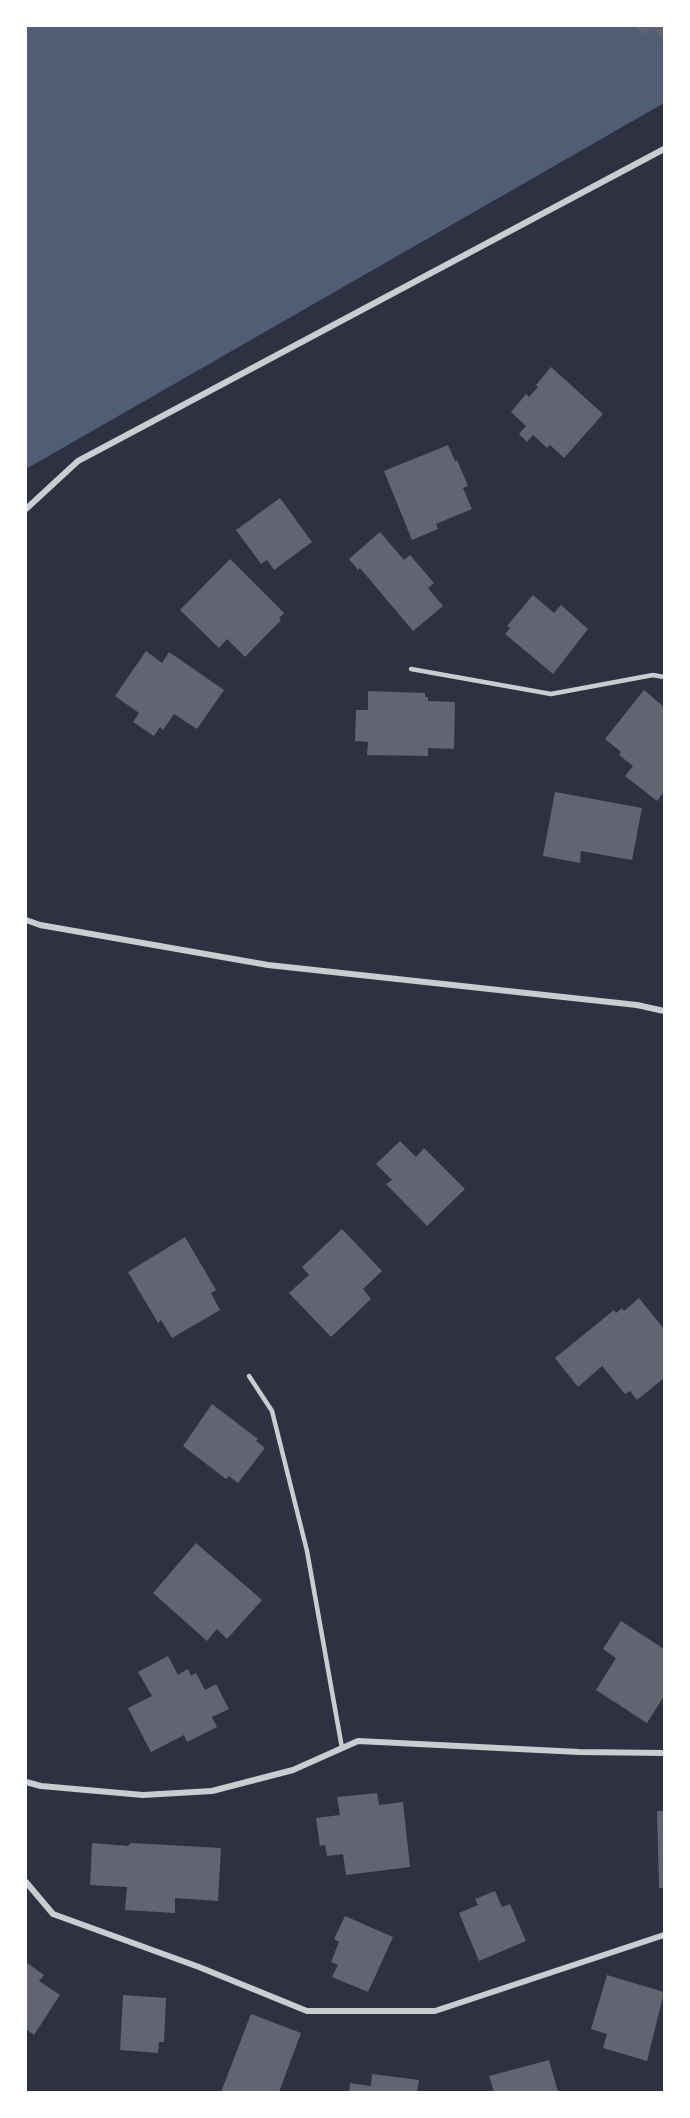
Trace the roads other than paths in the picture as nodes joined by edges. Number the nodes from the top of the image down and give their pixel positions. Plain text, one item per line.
1 (664, 149) edge
2 (26, 509) edge
3 (411, 669) dead end
4 (664, 677) edge
5 (26, 920) edge
6 (664, 1011) edge
7 (249, 1376) dead end
8 (342, 1748) junction
9 (664, 1753) edge
10 (26, 1782) edge
11 (26, 1882) edge
12 (664, 1935) edge

1 - 2 street
3 - 4 lane
5 - 6 street
7 - 8 lane
8 - 9 street
8 - 10 street
11 - 12 street

